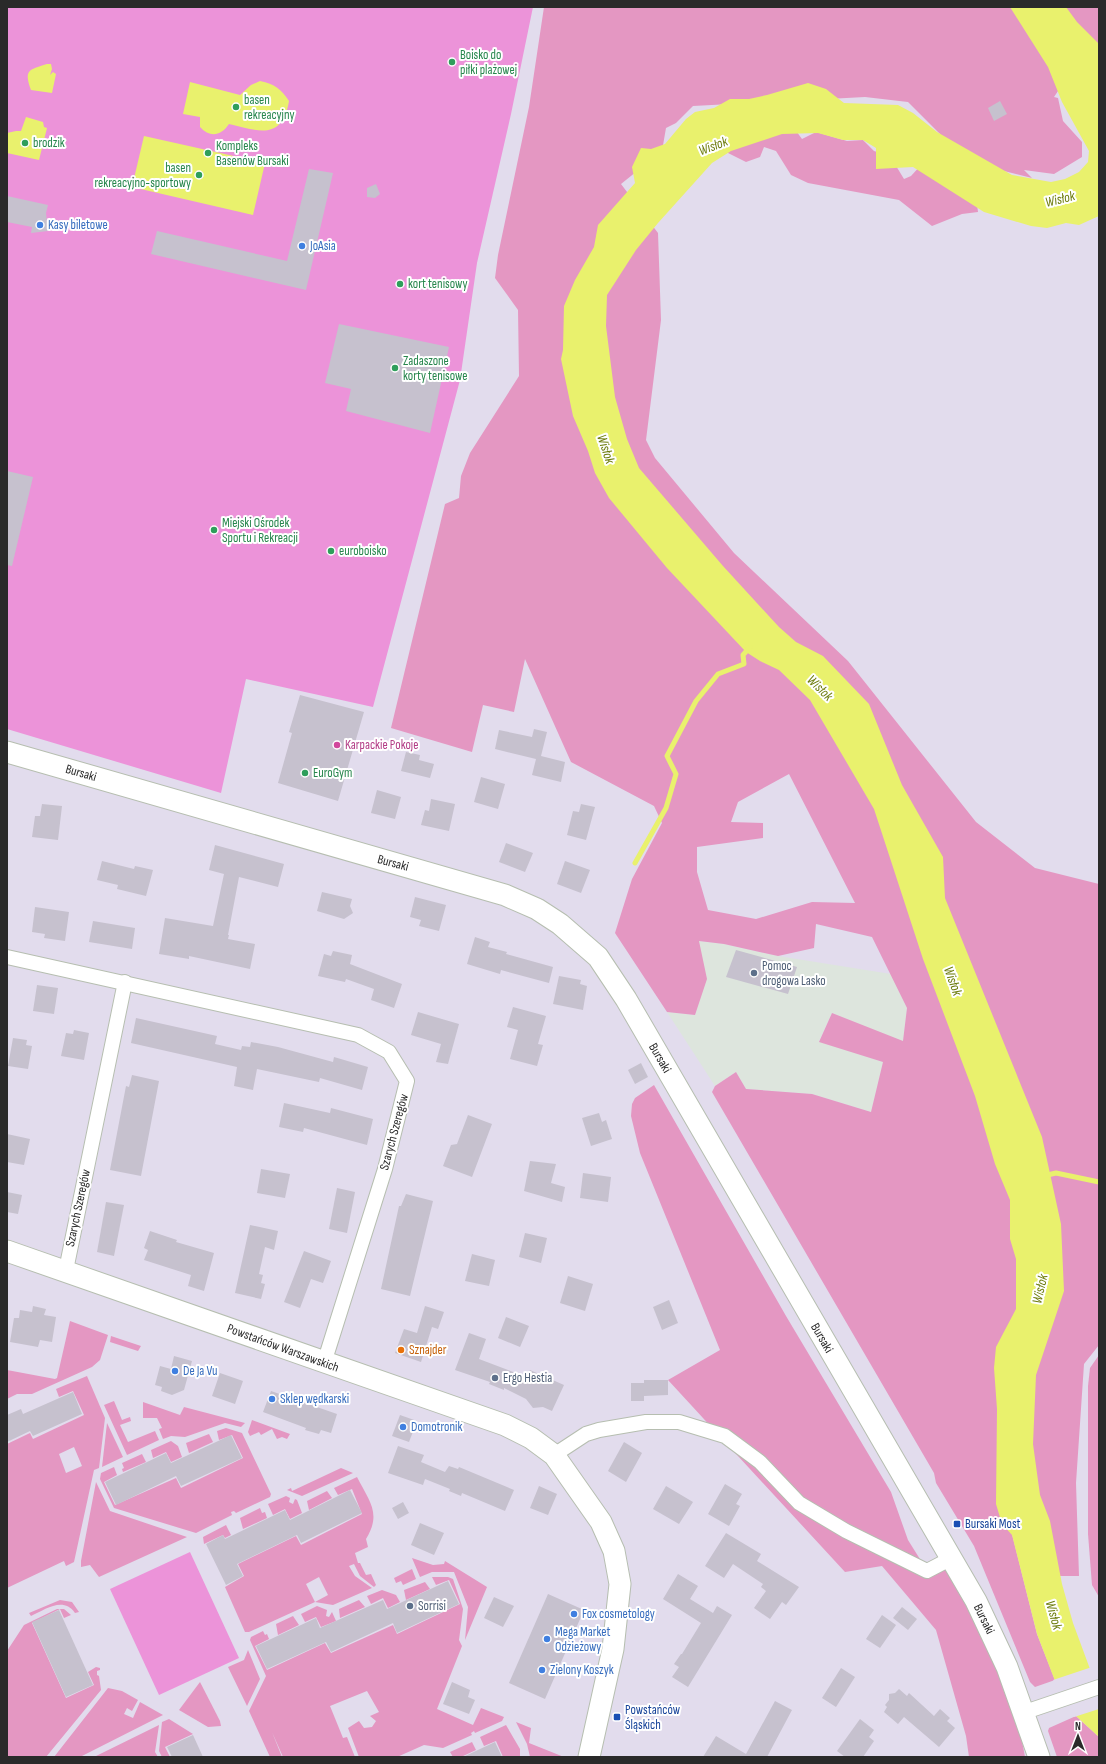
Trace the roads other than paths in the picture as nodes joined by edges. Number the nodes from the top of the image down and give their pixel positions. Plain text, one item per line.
1 (7, 752) edge
2 (7, 957) edge
3 (125, 982) junction
4 (7, 1251) edge
5 (66, 1270) junction
6 (324, 1363) junction
7 (554, 1455) junction
8 (950, 1559) junction
9 (1099, 1687) edge
10 (1032, 1709) junction
11 (589, 1757) edge
12 (1039, 1757) edge

1 - 8 street, Bursaki
2 - 3 street, Szarych Szeregów
3 - 5 street, Szarych Szeregów
3 - 6 street, Szarych Szeregów
4 - 5 street, Powstańców Warszawskich
5 - 6 street, Powstańców Warszawskich
6 - 7 street, Powstańców Warszawskich
7 - 8 street
7 - 11 street
8 - 10 street, Bursaki
9 - 10 street
10 - 12 street, Bursaki

